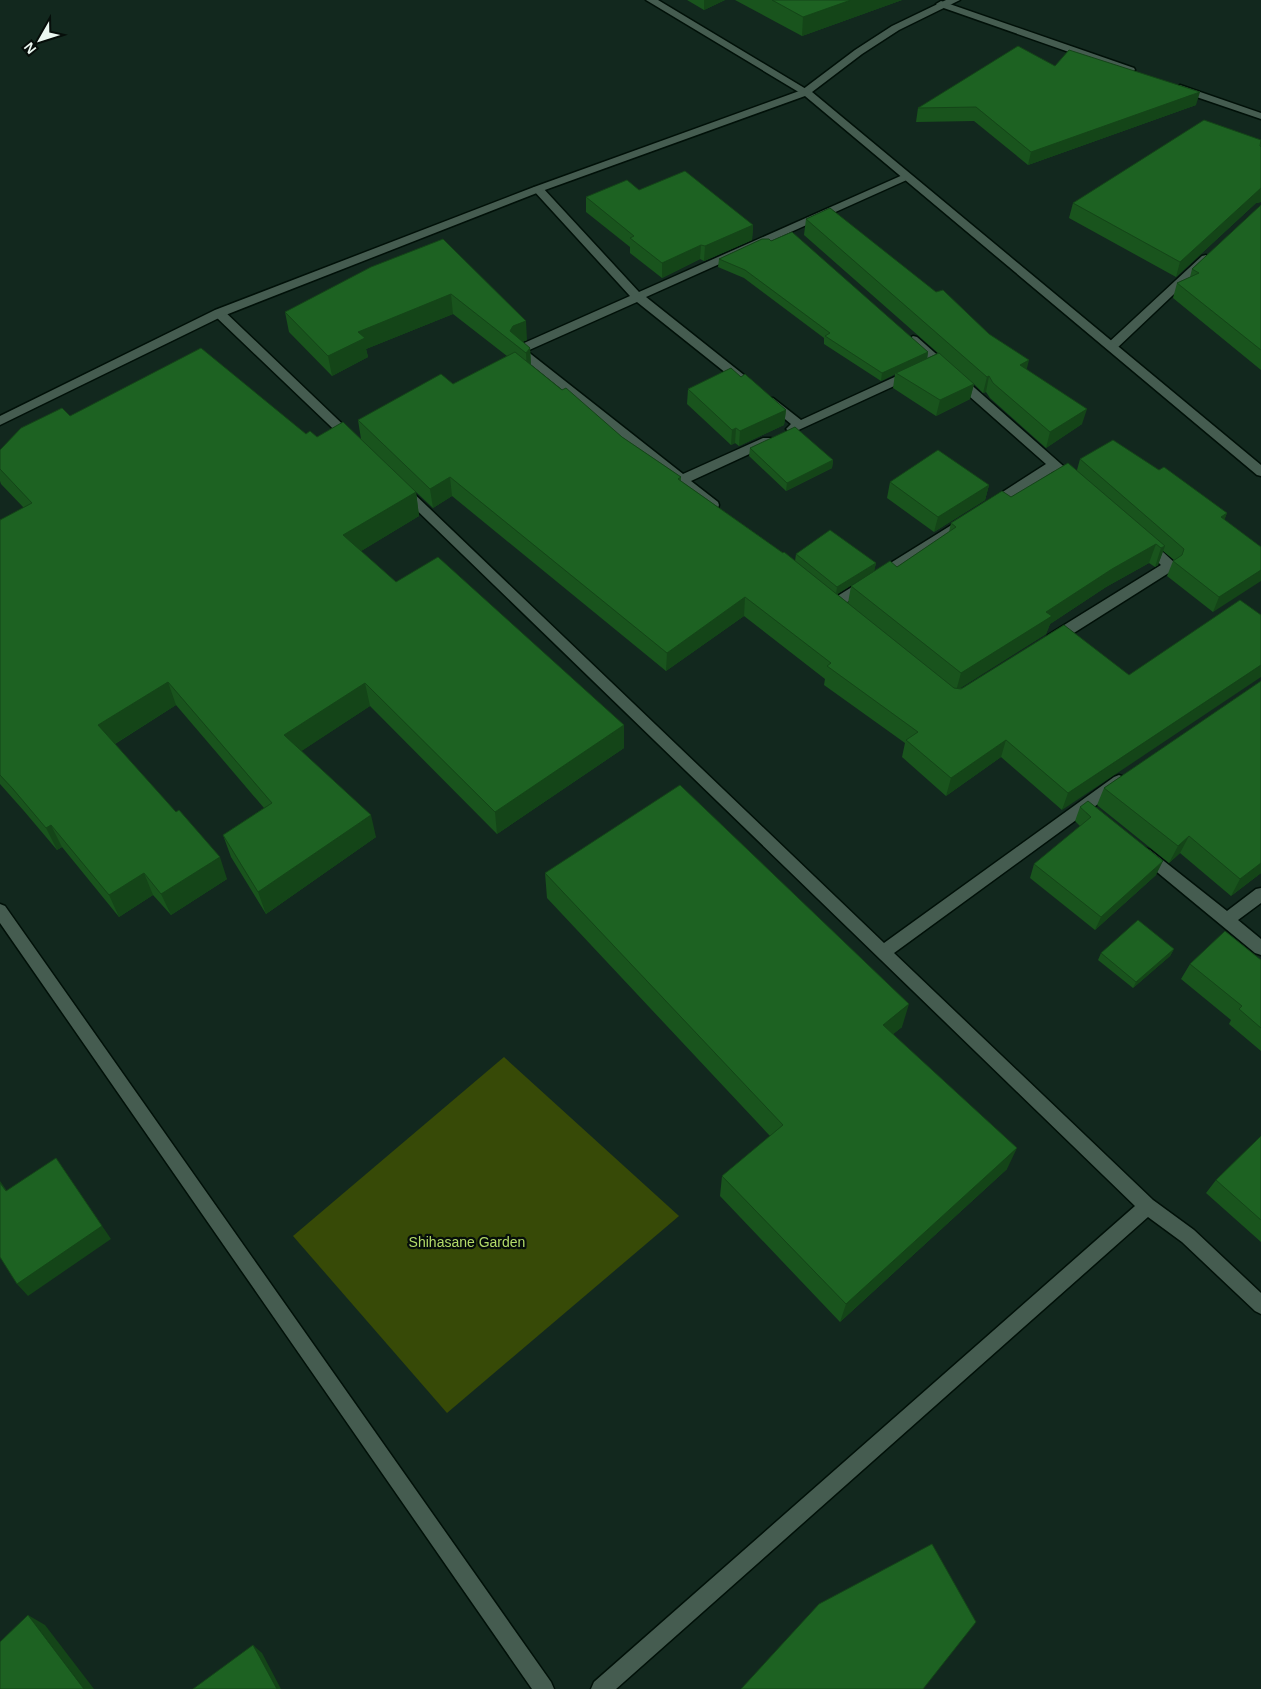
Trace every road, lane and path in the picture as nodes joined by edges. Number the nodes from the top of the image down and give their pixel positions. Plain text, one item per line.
1 (651, 0) edge
2 (955, 0) edge
3 (941, 4) junction
4 (1139, 73) edge
5 (1167, 83) edge
6 (806, 92) junction
7 (1261, 116) edge
8 (906, 177) junction
9 (538, 189) junction
10 (1211, 253) edge
11 (637, 296) junction
12 (219, 313) junction
13 (908, 335) edge
14 (1112, 346) junction
15 (938, 361) junction
16 (0, 422) edge
17 (800, 425) junction
18 (362, 450) edge
19 (1054, 465) junction
20 (1261, 472) edge
21 (391, 478) edge
22 (682, 480) junction
23 (1082, 490) edge
24 (721, 511) edge
25 (1138, 538) edge
26 (836, 603) edge
27 (1038, 648) edge
28 (1132, 772) edge
29 (1083, 805) junction
30 (1098, 817) edge
31 (1136, 848) edge
32 (1261, 894) edge
33 (0, 911) edge
34 (1228, 920) junction
35 (1261, 948) edge
36 (883, 952) junction
37 (1147, 1206) junction
38 (1261, 1305) edge
39 (544, 1689) edge
40 (601, 1689) edge

1 - 6 street
2 - 3 street
3 - 4 street
3 - 6 street
5 - 7 street
6 - 8 street
6 - 9 street
8 - 11 street
8 - 14 street
9 - 11 street
9 - 12 street
10 - 14 street
11 - 17 street
11 - 22 street
12 - 16 street
12 - 18 street
13 - 15 street
14 - 20 street
15 - 17 street
15 - 19 street
17 - 22 street
19 - 23 street
19 - 26 street
21 - 36 street
22 - 24 street
25 - 27 street
28 - 29 street
29 - 30 street
29 - 36 street
31 - 34 street
32 - 34 street
33 - 39 street
34 - 35 street
36 - 37 street
37 - 38 street
37 - 40 street

